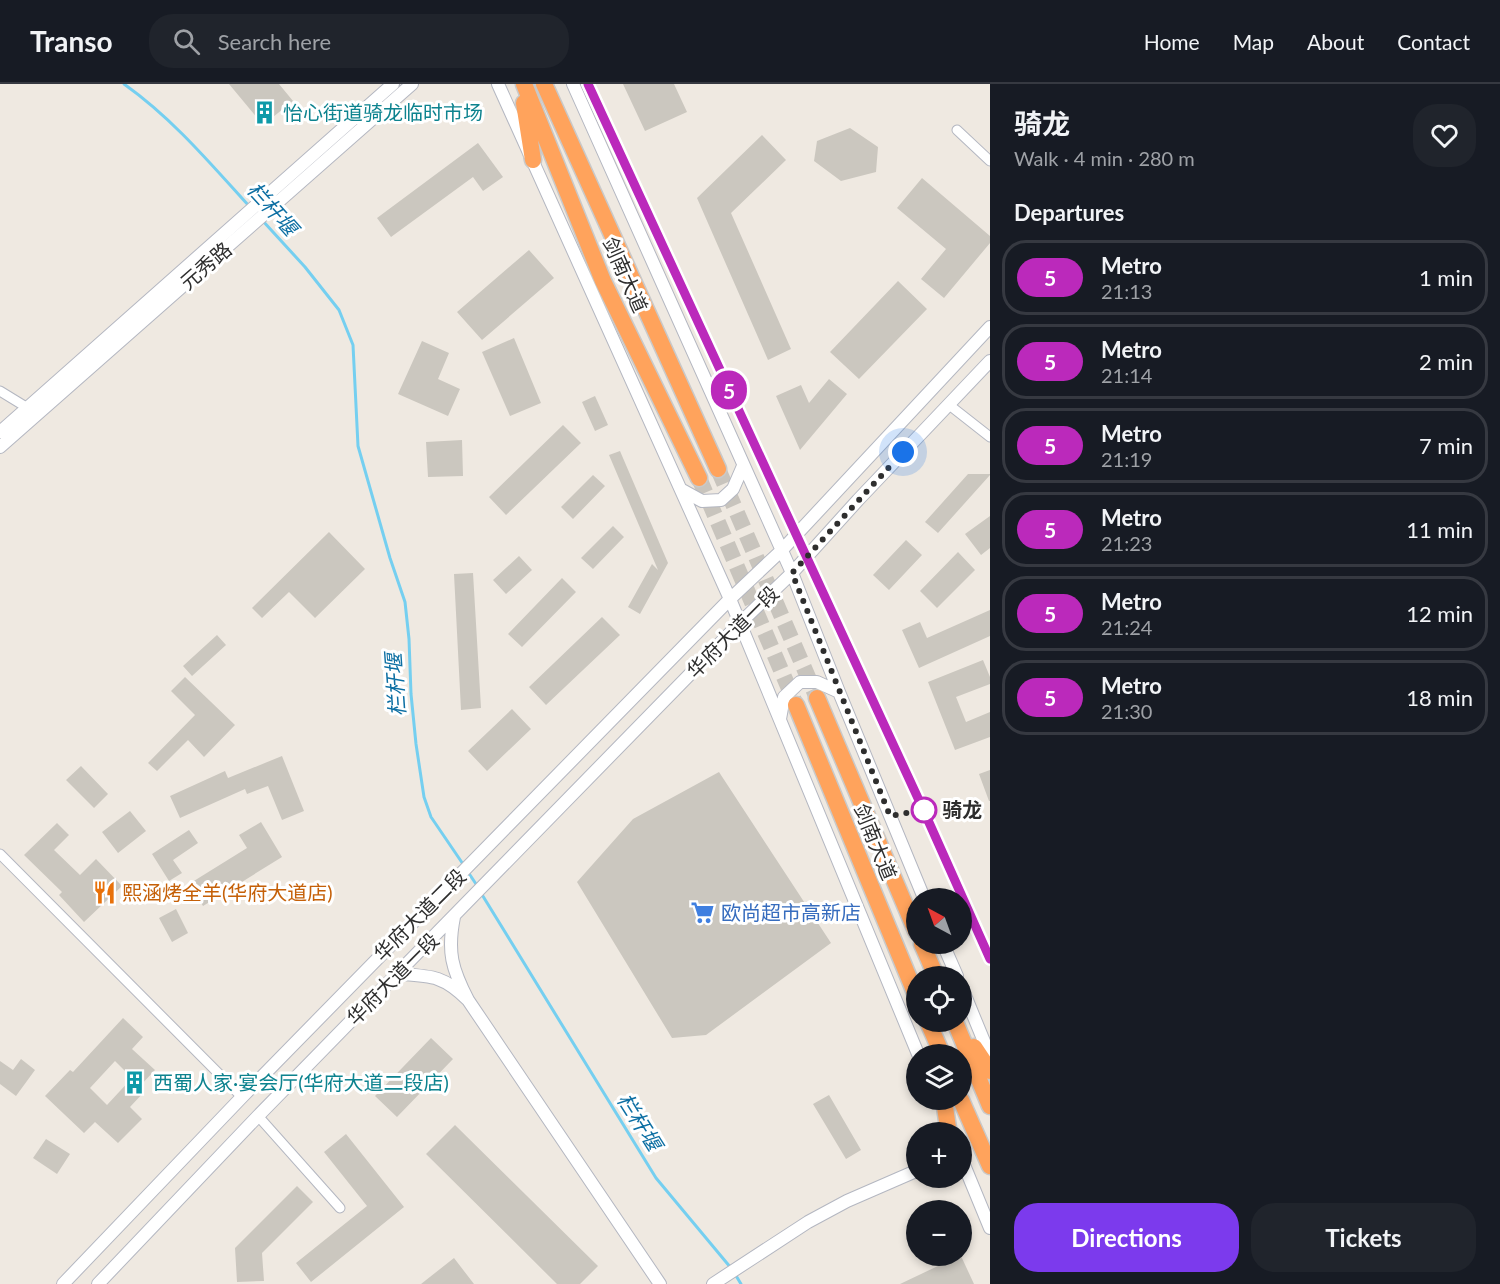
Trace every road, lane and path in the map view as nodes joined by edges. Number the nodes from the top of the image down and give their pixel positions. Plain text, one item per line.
1 (393, 84) edge
2 (412, 84) edge
3 (498, 84) edge
4 (523, 84) edge
5 (544, 84) edge
6 (573, 84) edge
7 (957, 130) dead end
8 (533, 160) junction
9 (990, 161) edge
10 (267, 204) junction
11 (990, 327) edge
12 (990, 361) edge
13 (0, 391) edge
14 (948, 405) junction
15 (32, 411) junction
16 (0, 432) edge
17 (990, 437) edge
18 (0, 447) edge
19 (743, 466) junction
20 (718, 469) tunnel mouth
21 (699, 478) tunnel mouth
22 (682, 490) junction
23 (782, 550) junction
24 (792, 573) junction
25 (730, 598) junction
26 (740, 623) junction
27 (839, 692) junction
28 (817, 698) tunnel mouth
29 (796, 705) tunnel mouth
30 (780, 719) junction
31 (0, 854) edge
32 (920, 888) edge
33 (906, 908) edge
34 (454, 916) junction
35 (906, 970) edge
36 (397, 974) junction
37 (468, 1000) junction
38 (972, 1012) edge
39 (960, 1032) edge
40 (963, 1032) edge
41 (914, 1044) edge
42 (990, 1056) edge
43 (990, 1071) edge
44 (242, 1097) junction
45 (990, 1106) edge
46 (966, 1110) edge
47 (258, 1116) junction
48 (990, 1166) edge
49 (906, 1175) edge
50 (972, 1184) edge
51 (340, 1208) dead end
52 (990, 1228) edge
53 (718, 1281) edge
54 (63, 1284) edge
55 (98, 1284) edge
56 (660, 1284) edge

1 - 10 main road, 元秀路
2 - 10 main road, 元秀路
3 - 8 main road
4 - 8 highway
4 - 21 highway, 剑南大道
5 - 20 highway, 剑南大道
6 - 19 main road
7 - 9 street
8 - 22 main road
10 - 15 main road, 元秀路
11 - 23 main road
12 - 14 main road, 华府大道一段
13 - 15 street
14 - 17 street
14 - 24 main road, 华府大道一段
15 - 16 main road, 元秀路
15 - 18 main road, 元秀路
19 - 22 main road
19 - 23 main road
22 - 25 main road
23 - 24 main road
23 - 25 main road, 华府大道二段
24 - 26 main road, 华府大道一段
24 - 27 main road
25 - 26 main road
25 - 44 main road, 华府大道二段
26 - 30 main road
26 - 34 main road, 华府大道一段
27 - 30 main road
27 - 32 main road
28 - 33 highway, 剑南大道
29 - 35 highway, 剑南大道
30 - 41 main road
31 - 44 street
34 - 36 main road, 华府大道一段
34 - 37 main road
36 - 37 main road
36 - 47 main road, 华府大道一段
37 - 56 main road
38 - 42 main road
39 - 45 highway
40 - 43 highway
44 - 54 main road, 华府大道二段
46 - 48 highway
47 - 51 street
47 - 55 main road, 华府大道一段
49 - 53 main road
50 - 52 main road

